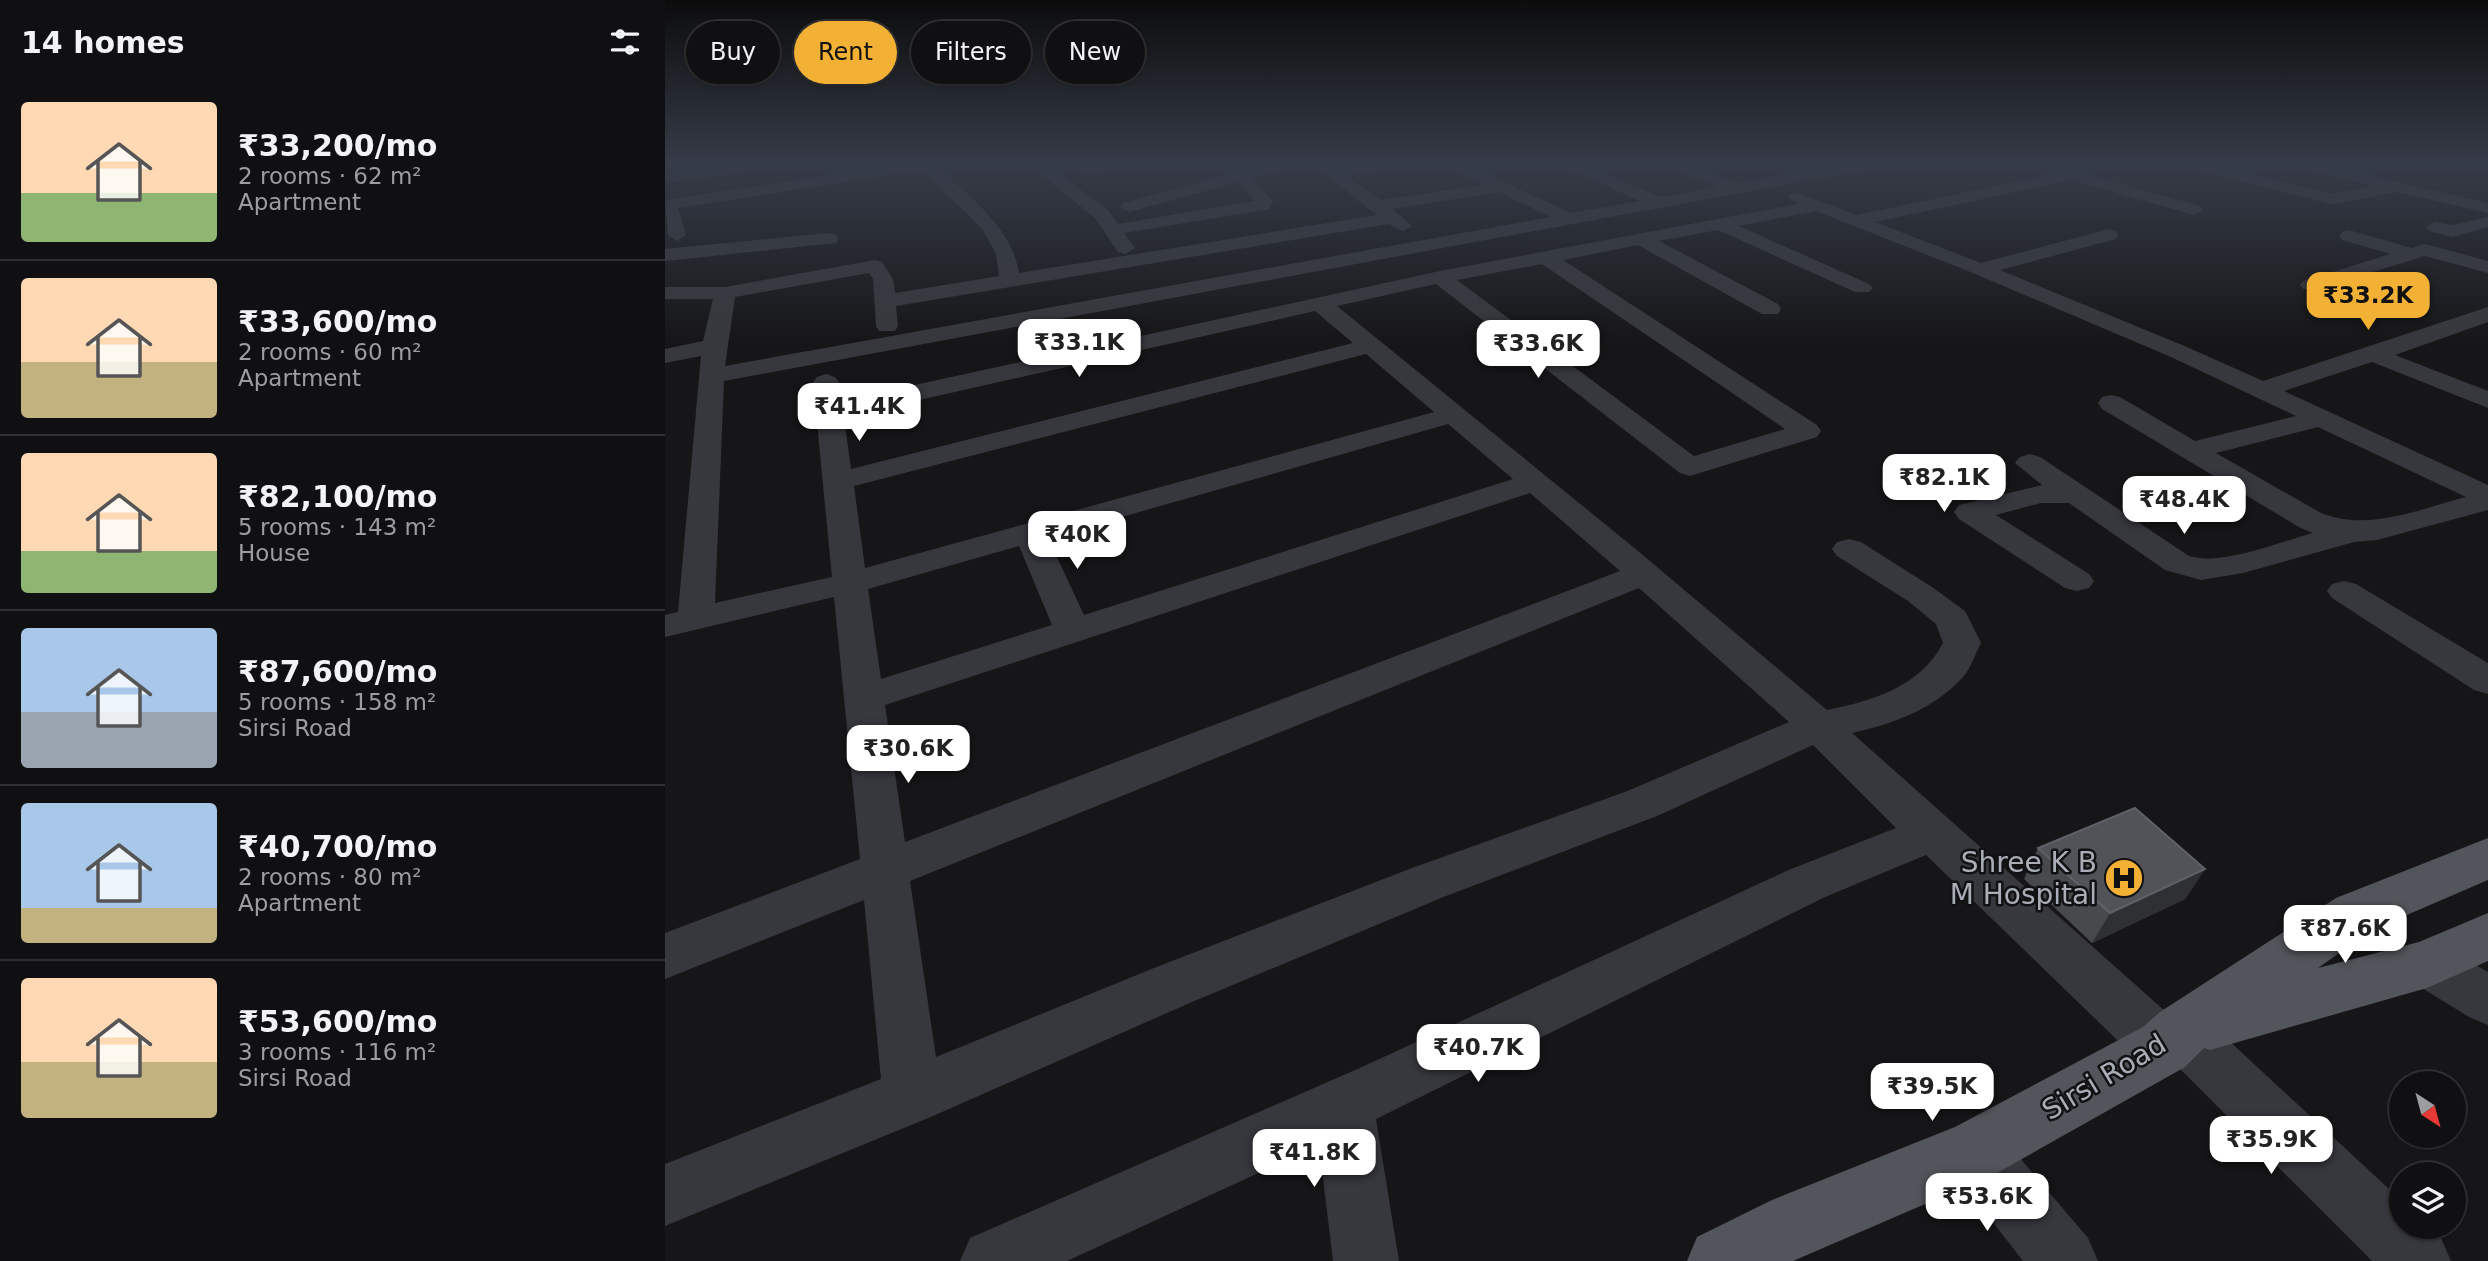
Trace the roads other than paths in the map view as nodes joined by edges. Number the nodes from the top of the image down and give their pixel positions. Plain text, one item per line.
1 (674, 224) edge
2 (988, 224) edge
3 (1108, 224) edge
4 (1329, 224) edge
5 (1400, 224) edge
6 (1543, 224) edge
7 (1720, 224) joint
8 (1861, 224) edge
9 (2481, 224) edge
10 (2435, 227) dead end
11 (677, 235) dead end
12 (2109, 235) dead end
13 (2349, 236) dead end
14 (1641, 239) junction
15 (1239, 243) junction
16 (1429, 245) junction
17 (2413, 254) junction
18 (665, 255) edge
19 (1545, 257) junction
20 (1135, 260) junction
21 (2488, 267) edge
22 (1980, 269) junction
23 (821, 274) junction
24 (1265, 275) junction
25 (1440, 277) junction
26 (1010, 280) junction
27 (2309, 285) dead end
28 (1863, 288) dead end
29 (665, 293) edge
30 (726, 293) junction
31 (885, 301) junction
32 (1319, 303) junction
33 (1770, 309) dead end
34 (2488, 314) edge
35 (2448, 330) junction
36 (2478, 340) dead end
37 (889, 344) junction
38 (714, 346) junction
39 (1371, 346) junction
40 (2372, 354) junction
41 (665, 355) edge
42 (712, 376) junction
43 (826, 382) dead end
44 (2262, 390) junction
45 (2488, 400) edge
46 (2111, 403) dead end
47 (830, 412) junction
48 (1455, 414) junction
49 (2323, 418) junction
50 (2192, 450) junction
51 (2030, 463) dead end
52 (839, 481) junction
53 (1534, 482) junction
54 (2075, 494) junction
55 (2488, 496) edge
56 (2488, 501) edge
57 (2354, 532) junction
58 (1029, 533) junction
59 (1849, 549) dead end
60 (1643, 574) junction
61 (2077, 581) dead end
62 (851, 583) junction
63 (2344, 591) dead end
64 (696, 618) junction
65 (665, 626) edge
66 (1073, 631) junction
67 (2488, 681) edge
68 (864, 698) junction
69 (1819, 726) junction
70 (1932, 833) junction
71 (2488, 858) edge
72 (885, 870) junction
73 (2488, 936) edge
74 (665, 956) edge
75 (2427, 964) junction
76 (2488, 1000) edge
77 (2172, 1039) junction
78 (912, 1096) junction
79 (1344, 1105) junction
80 (1975, 1151) junction
81 (665, 1195) edge
82 (993, 1261) edge
83 (1366, 1261) edge
84 (1721, 1261) edge
85 (2065, 1261) edge
86 (2418, 1261) edge

1 - 11 street
2 - 26 street
3 - 20 street
4 - 15 street
5 - 16 street
6 - 16 street
7 - 14 street
7 - 28 street
8 - 22 street
9 - 10 street
12 - 22 street
13 - 17 street
14 - 19 street
14 - 33 street
15 - 20 street
15 - 24 street
16 - 24 street
17 - 21 street
17 - 27 street
18 - 23 street
19 - 25 street
19 - 25 street
20 - 26 street
22 - 44 street
23 - 30 street
23 - 31 street
24 - 37 street
25 - 32 street
26 - 31 street
29 - 30 street
30 - 38 street
31 - 37 street
32 - 39 street
32 - 47 street
34 - 35 street
35 - 36 street
35 - 40 street
37 - 42 street
38 - 41 street
38 - 42 street
39 - 48 street
39 - 52 street
40 - 44 street
40 - 45 street
42 - 64 street
43 - 47 street
44 - 49 street
46 - 50 street
47 - 52 street
48 - 53 street
48 - 58 street
49 - 50 street
49 - 55 street
50 - 57 street
51 - 54 street
52 - 62 street
53 - 60 street
53 - 66 street
54 - 57 street
54 - 61 street
56 - 57 street
58 - 62 street
58 - 66 street
59 - 69 street
60 - 69 street
60 - 72 street
62 - 64 street
62 - 68 street
63 - 67 street
64 - 65 street
66 - 68 street
68 - 72 street
69 - 70 street
69 - 78 street
70 - 77 street
70 - 79 street
71 - 77 main road, Sirsi Road
72 - 74 street
72 - 78 street
73 - 75 main road, Sirsi Road
75 - 76 street
75 - 77 main road, Sirsi Road
77 - 80 main road, Sirsi Road
77 - 86 street
78 - 81 street
79 - 82 street
79 - 83 street
80 - 84 main road, Sirsi Road
80 - 85 street

